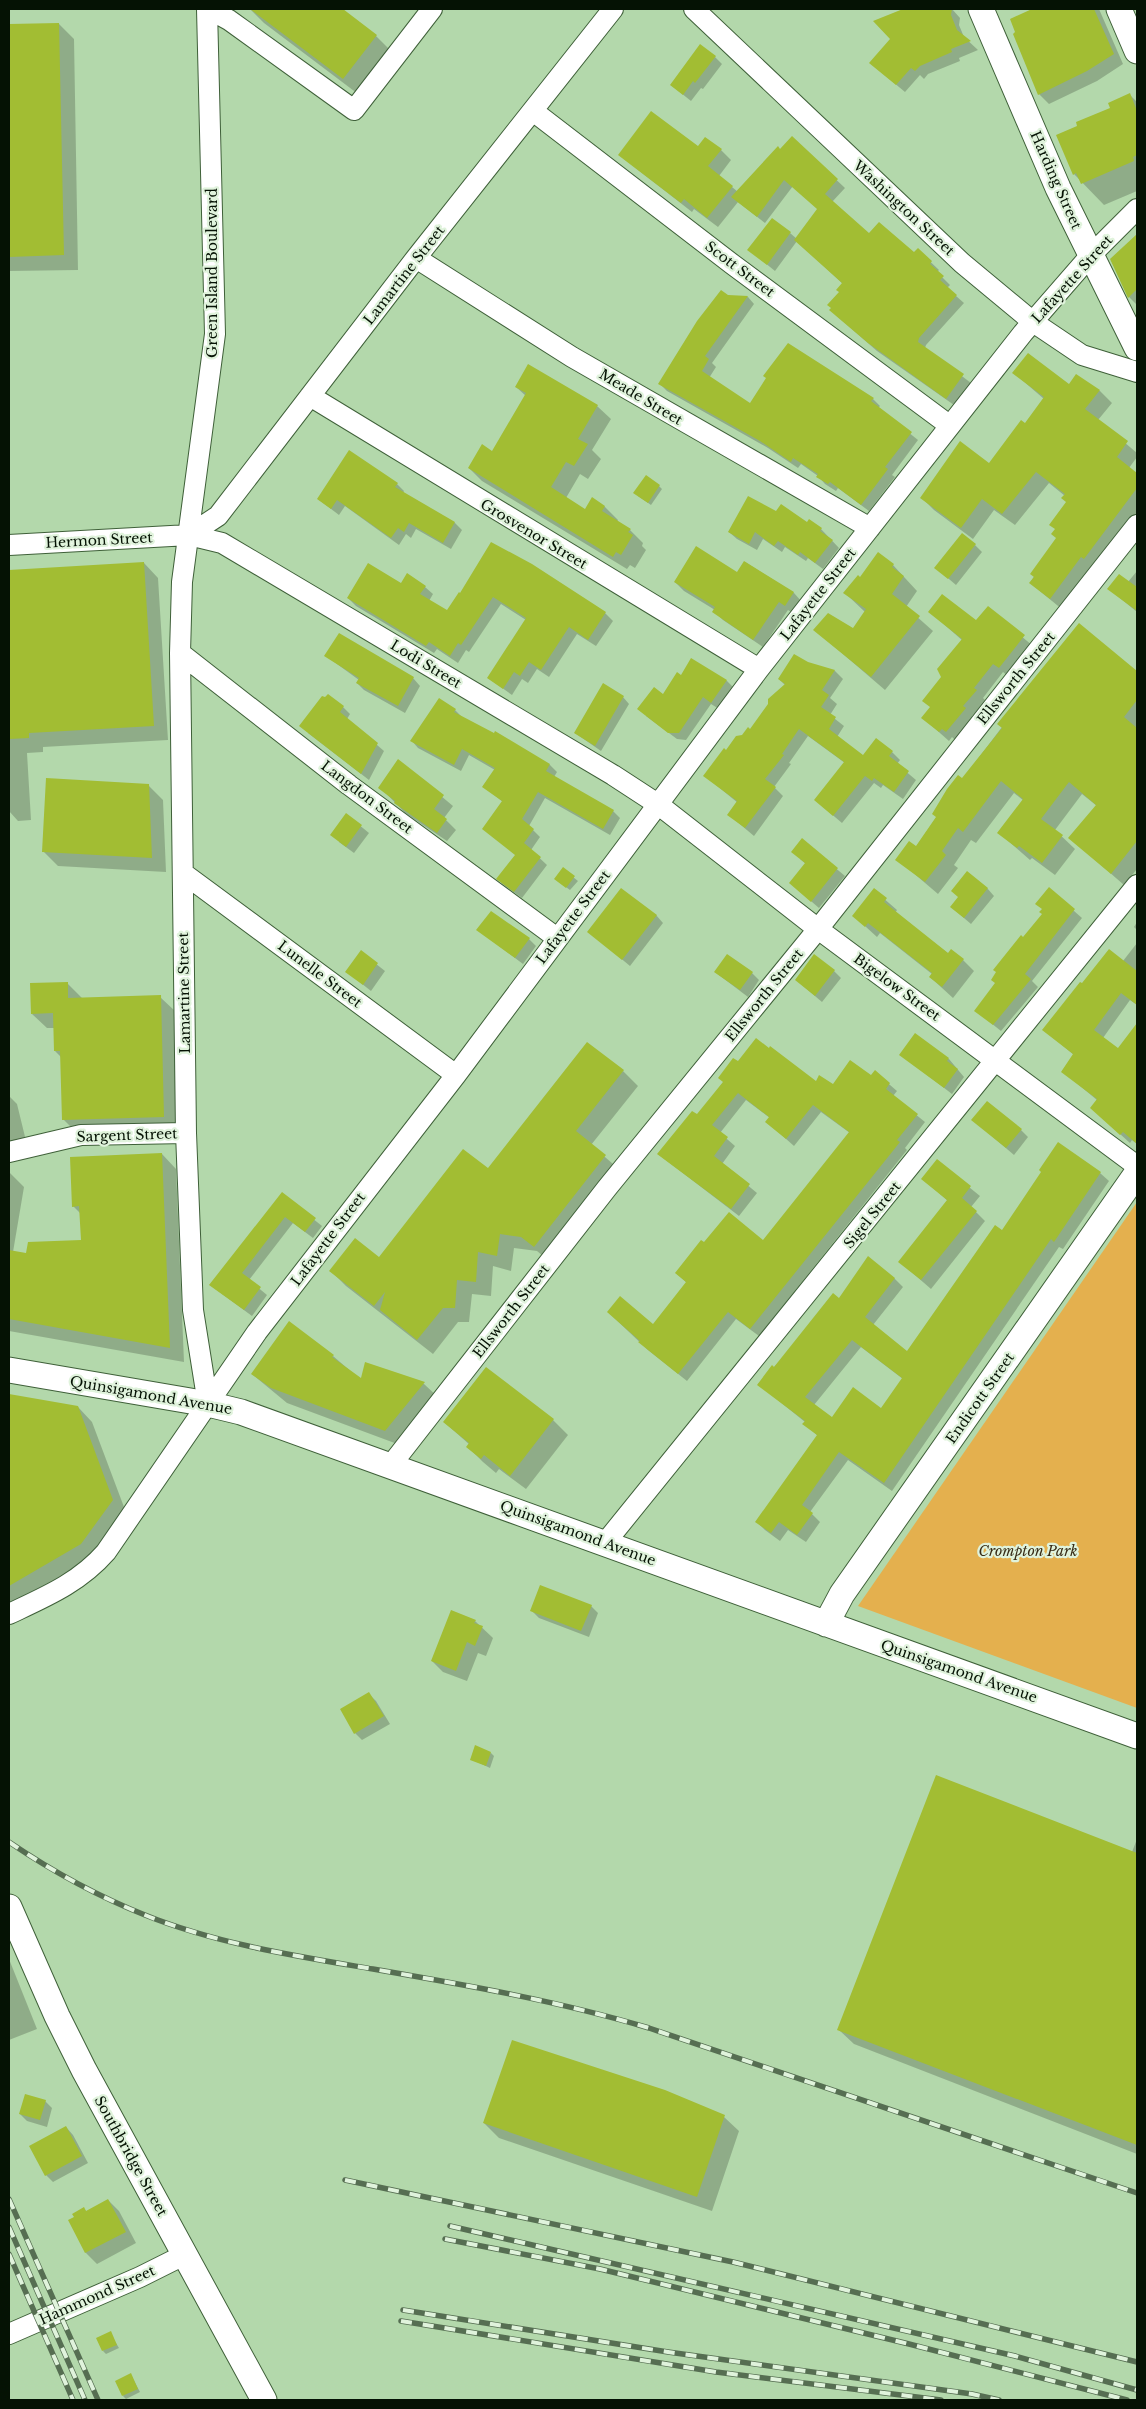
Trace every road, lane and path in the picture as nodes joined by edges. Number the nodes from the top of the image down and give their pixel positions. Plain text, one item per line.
1 (208, 9) edge
2 (432, 9) edge
3 (613, 9) edge
4 (694, 9) edge
5 (981, 9) edge
6 (1119, 9) edge
7 (1137, 51) edge
8 (533, 111) junction
9 (1137, 209) edge
10 (1090, 256) junction
11 (416, 258) junction
12 (1033, 322) junction
13 (1137, 348) edge
14 (1137, 372) edge
15 (310, 396) junction
16 (949, 425) junction
17 (1137, 525) edge
18 (870, 528) junction
19 (189, 535) junction
20 (9, 545) edge
21 (182, 582) joint
22 (180, 653) junction
23 (759, 669) junction
24 (659, 805) junction
25 (183, 873) junction
26 (1137, 886) edge
27 (818, 929) junction
28 (557, 938) junction
29 (997, 1060) junction
30 (456, 1075) junction
31 (186, 1133) junction
32 (9, 1152) edge
33 (1137, 1166) edge
34 (1137, 1173) edge
35 (9, 1370) edge
36 (208, 1404) junction
37 (391, 1465) junction
38 (605, 1543) junction
39 (9, 1614) edge
40 (826, 1624) junction
41 (1137, 1736) edge
42 (9, 1907) edge
43 (184, 2255) junction
44 (9, 2334) edge
45 (264, 2400) edge

1 - 2 street
1 - 19 street, Green Island Boulevard
3 - 8 street, Lamartine Street
4 - 12 street, Washington Street
5 - 10 main road, Harding Street
6 - 7 main road
8 - 11 street, Lamartine Street
8 - 16 street, Scott Street
9 - 10 street, Lafayette Street
10 - 12 street, Lafayette Street
10 - 13 main road, Harding Street
11 - 15 street, Lamartine Street
11 - 18 street, Meade Street
12 - 14 street, Washington Street
12 - 16 street, Lafayette Street
15 - 19 street, Lamartine Street
15 - 23 street, Grosvenor Street
16 - 18 street, Lafayette Street
17 - 27 street, Ellsworth Street
18 - 23 street, Lafayette Street
19 - 20 street, Hermon Street
19 - 21 street, Green Island Boulevard
19 - 24 street, Lodi Street
21 - 22 street, Lamartine Street
22 - 25 street, Lamartine Street
22 - 28 street, Langdon Street
23 - 24 street, Lafayette Street
24 - 27 street, Bigelow Street
24 - 28 street, Lafayette Street
25 - 30 street, Lunelle Street
25 - 31 street, Lamartine Street
26 - 29 street, Sigel Street
27 - 29 street, Bigelow Street
27 - 37 street, Ellsworth Street
28 - 30 street, Lafayette Street
29 - 33 street, Bigelow Street
29 - 38 street, Sigel Street
30 - 36 street, Lafayette Street
31 - 32 street, Sargent Street
31 - 36 street, Lamartine Street
34 - 40 main road, Endicott Street
35 - 36 main road, Quinsigamond Avenue
36 - 37 main road, Quinsigamond Avenue
36 - 39 street, Lafayette Street
37 - 38 main road, Quinsigamond Avenue
38 - 40 main road, Quinsigamond Avenue
40 - 41 main road, Quinsigamond Avenue
42 - 43 main road, Southbridge Street
43 - 44 street, Hammond Street
43 - 45 main road, Southbridge Street

